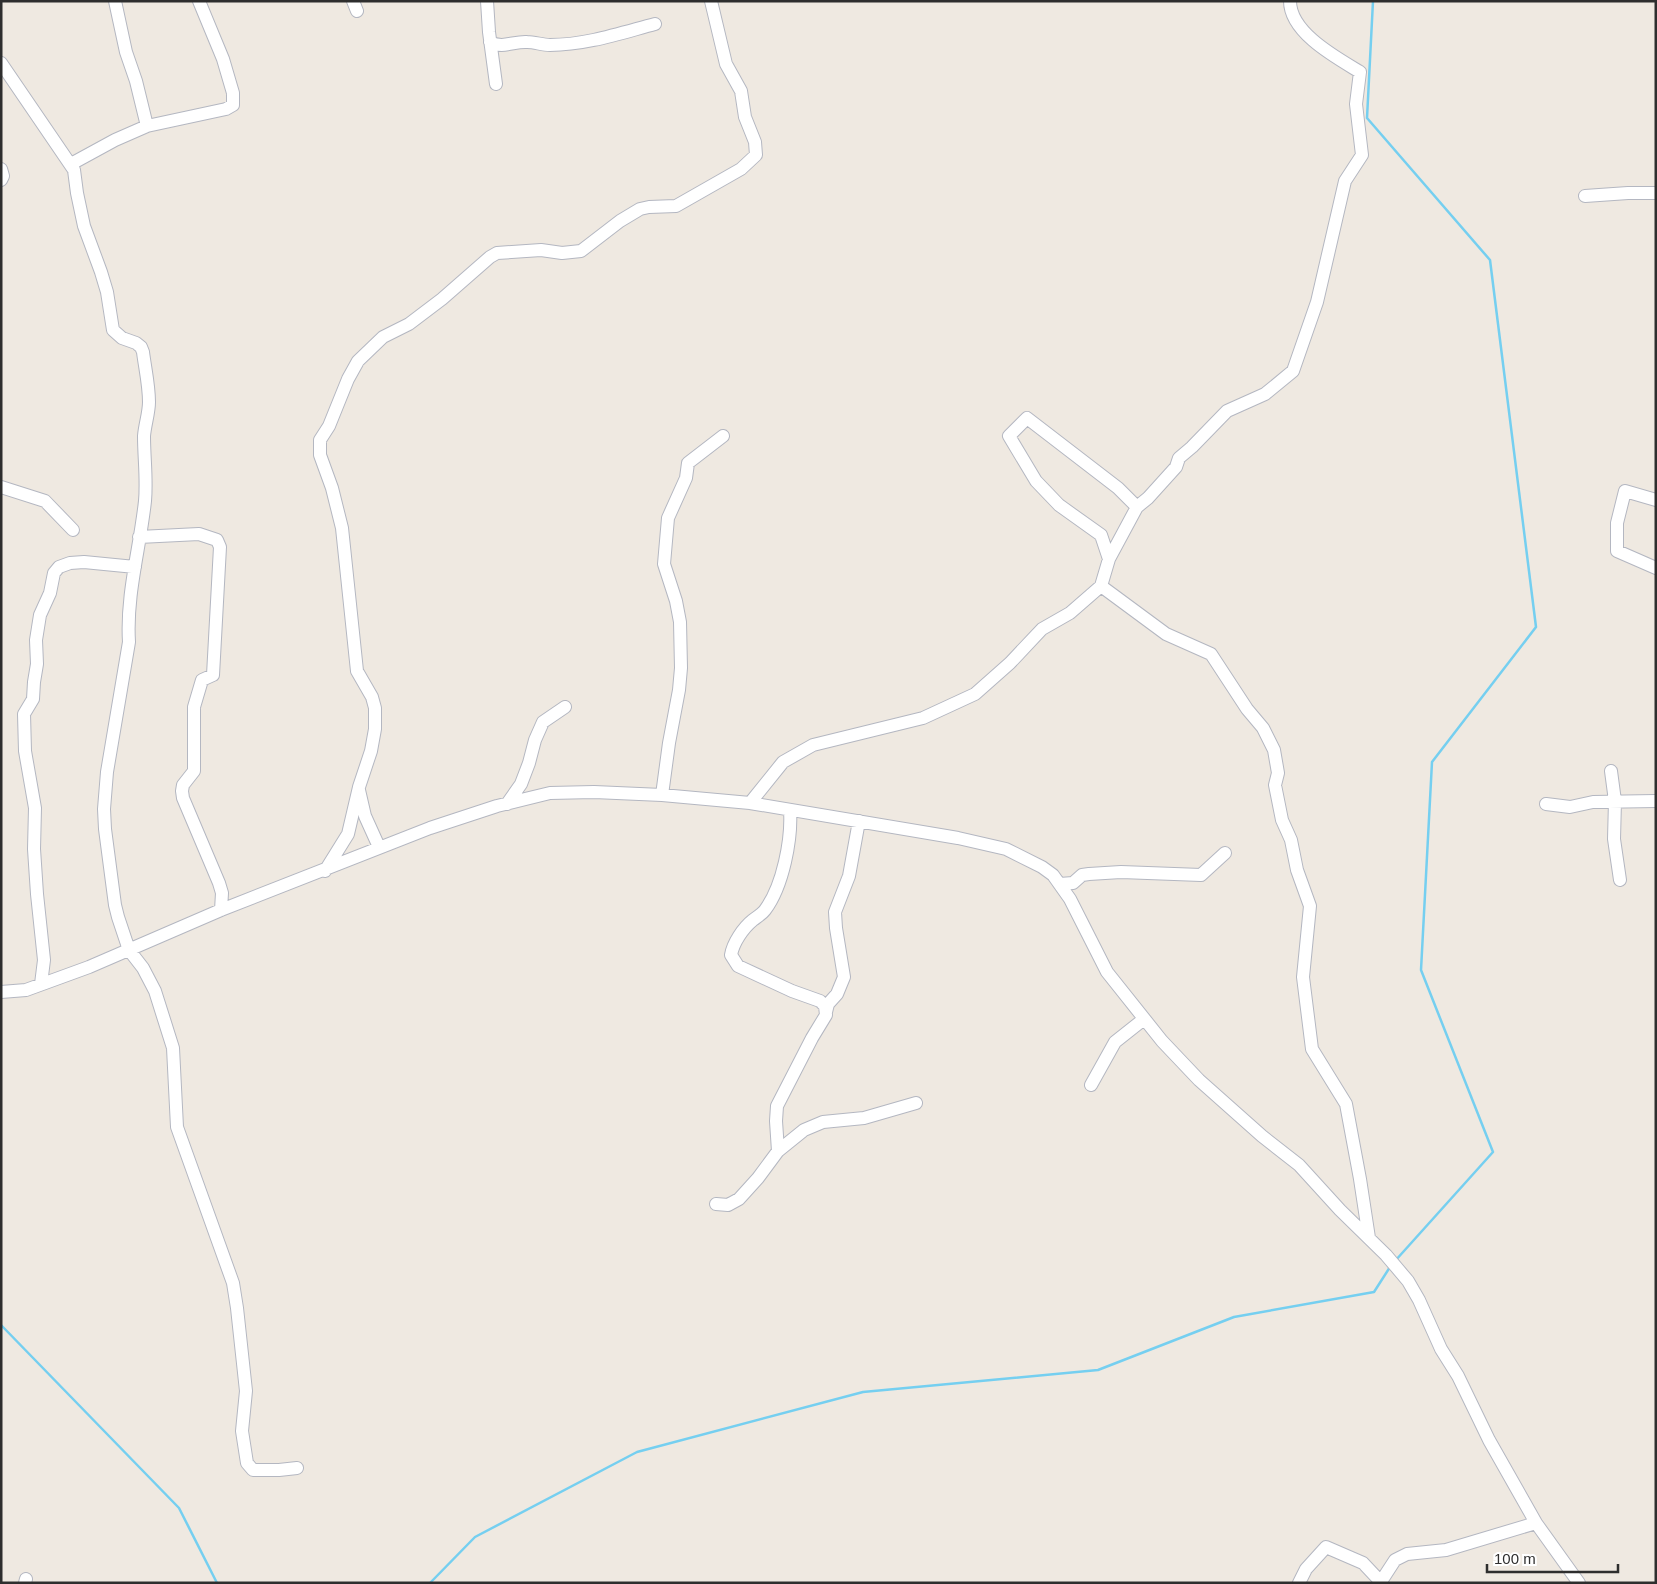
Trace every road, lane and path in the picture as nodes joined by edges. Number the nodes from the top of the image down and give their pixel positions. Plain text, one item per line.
1 (116, 1) edge
2 (199, 1) edge
3 (487, 1) edge
4 (711, 1) edge
5 (1290, 1) edge
6 (655, 24) dead end
7 (490, 42) junction
8 (1, 63) edge
9 (496, 84) dead end
10 (148, 126) junction
11 (71, 164) junction
12 (1, 169) edge
13 (1, 180) edge
14 (1656, 193) edge
15 (1585, 196) dead end
16 (723, 436) dead end
17 (1, 487) edge
18 (1656, 500) edge
19 (1137, 507) junction
20 (73, 530) dead end
21 (139, 537) junction
22 (1109, 559) junction
23 (135, 567) junction
24 (1656, 568) edge
25 (1101, 586) junction
26 (565, 706) dead end
27 (1611, 770) dead end
28 (359, 787) junction
29 (662, 795) junction
30 (1615, 801) junction
31 (1656, 801) edge
32 (750, 803) junction
33 (507, 804) junction
34 (1546, 804) dead end
35 (790, 810) junction
36 (859, 821) junction
37 (379, 847) junction
38 (1225, 853) dead end
39 (325, 870) junction
40 (1620, 880) dead end
41 (1060, 884) junction
42 (221, 910) junction
43 (129, 950) junction
44 (41, 984) junction
45 (1, 992) edge
46 (826, 1012) junction
47 (1144, 1019) junction
48 (1091, 1084) dead end
49 (916, 1103) dead end
50 (778, 1150) junction
51 (716, 1204) dead end
52 (1369, 1238) junction
53 (297, 1468) dead end
54 (1536, 1523) junction
55 (1380, 1582) edge
56 (1299, 1583) edge
57 (1579, 1583) edge

1 - 10 street
2 - 10 street
3 - 7 street
4 - 28 street
5 - 19 street
6 - 7 street
7 - 9 street
8 - 11 street
10 - 11 street
11 - 21 street
12 - 13 street
14 - 15 street
16 - 29 street
17 - 20 street
18 - 24 street
19 - 22 street
19 - 22 street
21 - 23 street
21 - 42 street
22 - 25 street
23 - 43 street
23 - 44 street
25 - 32 street
25 - 52 street
26 - 33 street
27 - 30 street
28 - 37 street
28 - 39 street
29 - 32 street
29 - 33 street
30 - 31 street
30 - 34 street
30 - 40 street
32 - 35 street
33 - 37 street
35 - 36 street
35 - 46 street
36 - 41 street
36 - 46 street
37 - 39 street
38 - 41 street
39 - 42 street
41 - 47 street
42 - 43 street
43 - 44 street
43 - 53 street
44 - 45 street
46 - 50 street
47 - 48 street
47 - 52 street
49 - 50 street
50 - 51 street
52 - 54 street
54 - 55 street
54 - 57 street
55 - 56 street

